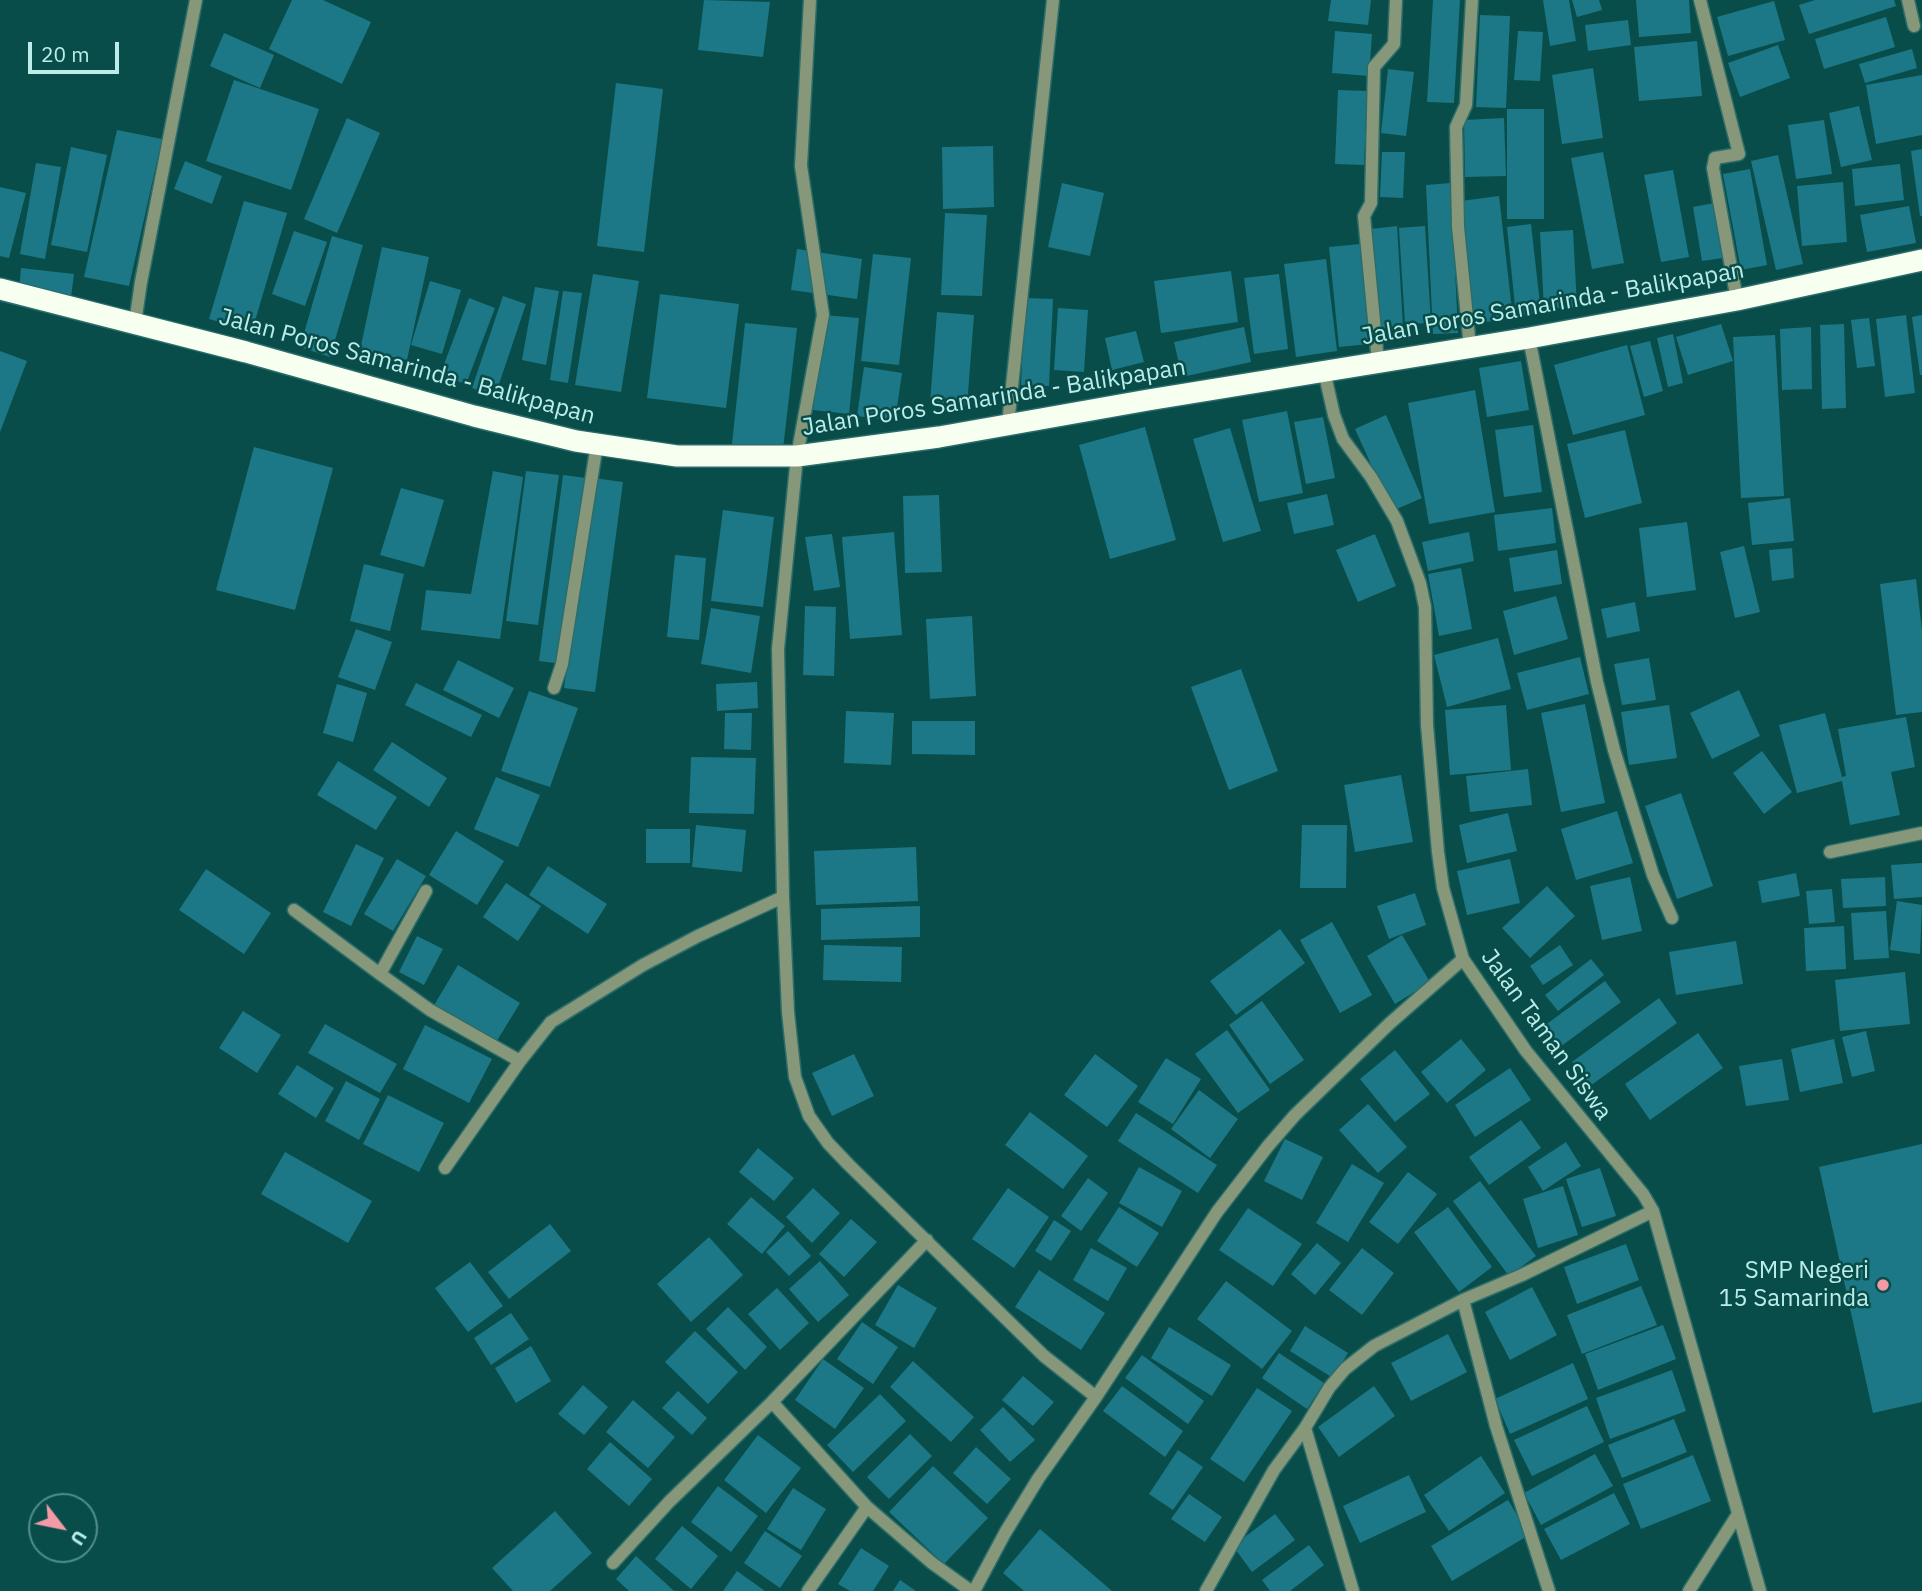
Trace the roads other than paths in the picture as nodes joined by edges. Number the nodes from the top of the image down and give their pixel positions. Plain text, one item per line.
1 (195, 0) edge
2 (810, 0) edge
3 (1052, 0) edge
4 (1396, 0) edge
5 (1472, 0) edge
6 (1700, 0) edge
7 (1908, 0) edge
8 (1914, 26) dead end
9 (1922, 260) edge
10 (0, 289) edge
11 (1737, 300) junction
12 (135, 323) junction
13 (1529, 338) junction
14 (1470, 347) junction
15 (1378, 362) junction
16 (1324, 372) junction
17 (1008, 424) junction
18 (597, 443) junction
19 (797, 456) junction
20 (554, 688) dead end
21 (1922, 833) edge
22 (1830, 852) dead end
23 (426, 891) dead end
24 (783, 897) junction
25 (294, 910) dead end
26 (1672, 918) dead end
27 (1463, 959) junction
28 (380, 974) junction
29 (520, 1061) junction
30 (445, 1168) dead end
31 (1653, 1211) junction
32 (927, 1240) junction
33 (1463, 1300) junction
34 (1096, 1397) junction
35 (772, 1402) junction
36 (1305, 1429) junction
37 (867, 1507) junction
38 (1738, 1514) junction
39 (614, 1563) dead end
40 (808, 1591) edge
41 (972, 1591) edge
42 (1206, 1591) edge
43 (1353, 1591) edge
44 (1549, 1591) edge
45 (1689, 1591) edge
46 (1760, 1591) edge

1 - 12 street
2 - 19 street
3 - 17 street
4 - 15 street
5 - 14 street
6 - 11 street
7 - 8 street
9 - 11 highway, Jalan Poros Samarinda - Balikpapan
10 - 12 highway, Jalan Poros Samarinda - Balikpapan
11 - 13 highway, Jalan Poros Samarinda - Balikpapan
12 - 18 highway, Jalan Poros Samarinda - Balikpapan
13 - 14 highway, Jalan Poros Samarinda - Balikpapan
13 - 26 street
14 - 15 highway, Jalan Poros Samarinda - Balikpapan
15 - 16 highway, Jalan Poros Samarinda - Balikpapan
16 - 17 highway, Jalan Poros Samarinda - Balikpapan
16 - 27 street, Jalan Taman Siswa
17 - 19 highway, Jalan Poros Samarinda - Balikpapan
18 - 19 highway, Jalan Poros Samarinda - Balikpapan
18 - 20 street
19 - 24 street
21 - 22 street
23 - 28 street
24 - 29 street
24 - 32 street
25 - 28 street
27 - 31 street, Jalan Taman Siswa
27 - 34 street
28 - 29 street
29 - 30 street
31 - 33 street
31 - 38 street, Jalan Taman Siswa
32 - 34 street
32 - 35 street
33 - 36 street
33 - 44 street
34 - 41 street
35 - 37 street
35 - 39 street
36 - 42 street
36 - 43 street
37 - 40 street
37 - 41 street
38 - 45 street
38 - 46 street, Jalan Taman Siswa

